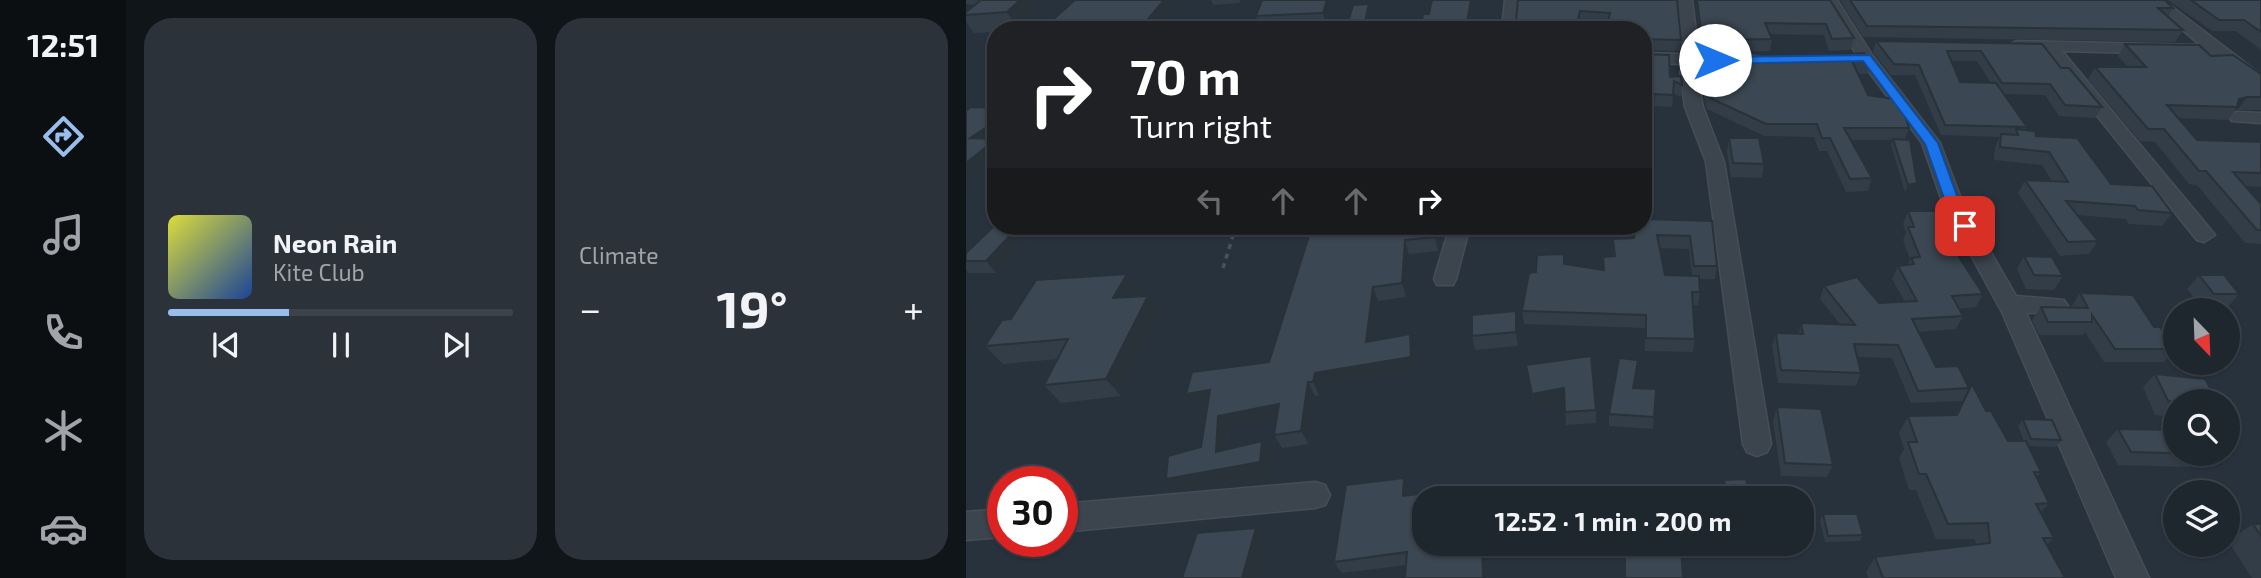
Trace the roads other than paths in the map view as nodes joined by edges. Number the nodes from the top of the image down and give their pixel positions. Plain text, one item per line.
1 (1512, 0) edge
2 (1685, 0) edge
3 (1830, 0) edge
4 (2155, 0) edge
5 (1509, 21) edge
6 (2049, 46) junction
7 (1996, 47) edge
8 (1866, 49) junction
9 (2215, 50) junction
10 (1652, 58) edge
11 (1842, 58) edge
12 (1692, 60) junction
13 (1766, 77) edge
14 (2259, 79) edge
15 (2238, 117) edge
16 (2261, 118) edge
17 (1457, 235) edge
18 (2204, 235) dead end
19 (1445, 279) dead end
20 (2009, 304) junction
21 (2056, 306) edge
22 (1757, 444) dead end
23 (1315, 495) dead end
24 (1078, 517) edge
25 (987, 524) edge
26 (966, 526) edge
27 (2133, 578) edge

1 - 5 street
2 - 12 street
3 - 8 street
4 - 9 street
6 - 7 street
6 - 9 street
6 - 18 street
8 - 11 street
8 - 20 street
9 - 14 street
10 - 12 street
12 - 13 street
12 - 22 street
15 - 16 street
17 - 19 street
20 - 21 street
20 - 27 street
23 - 24 street
25 - 26 street

